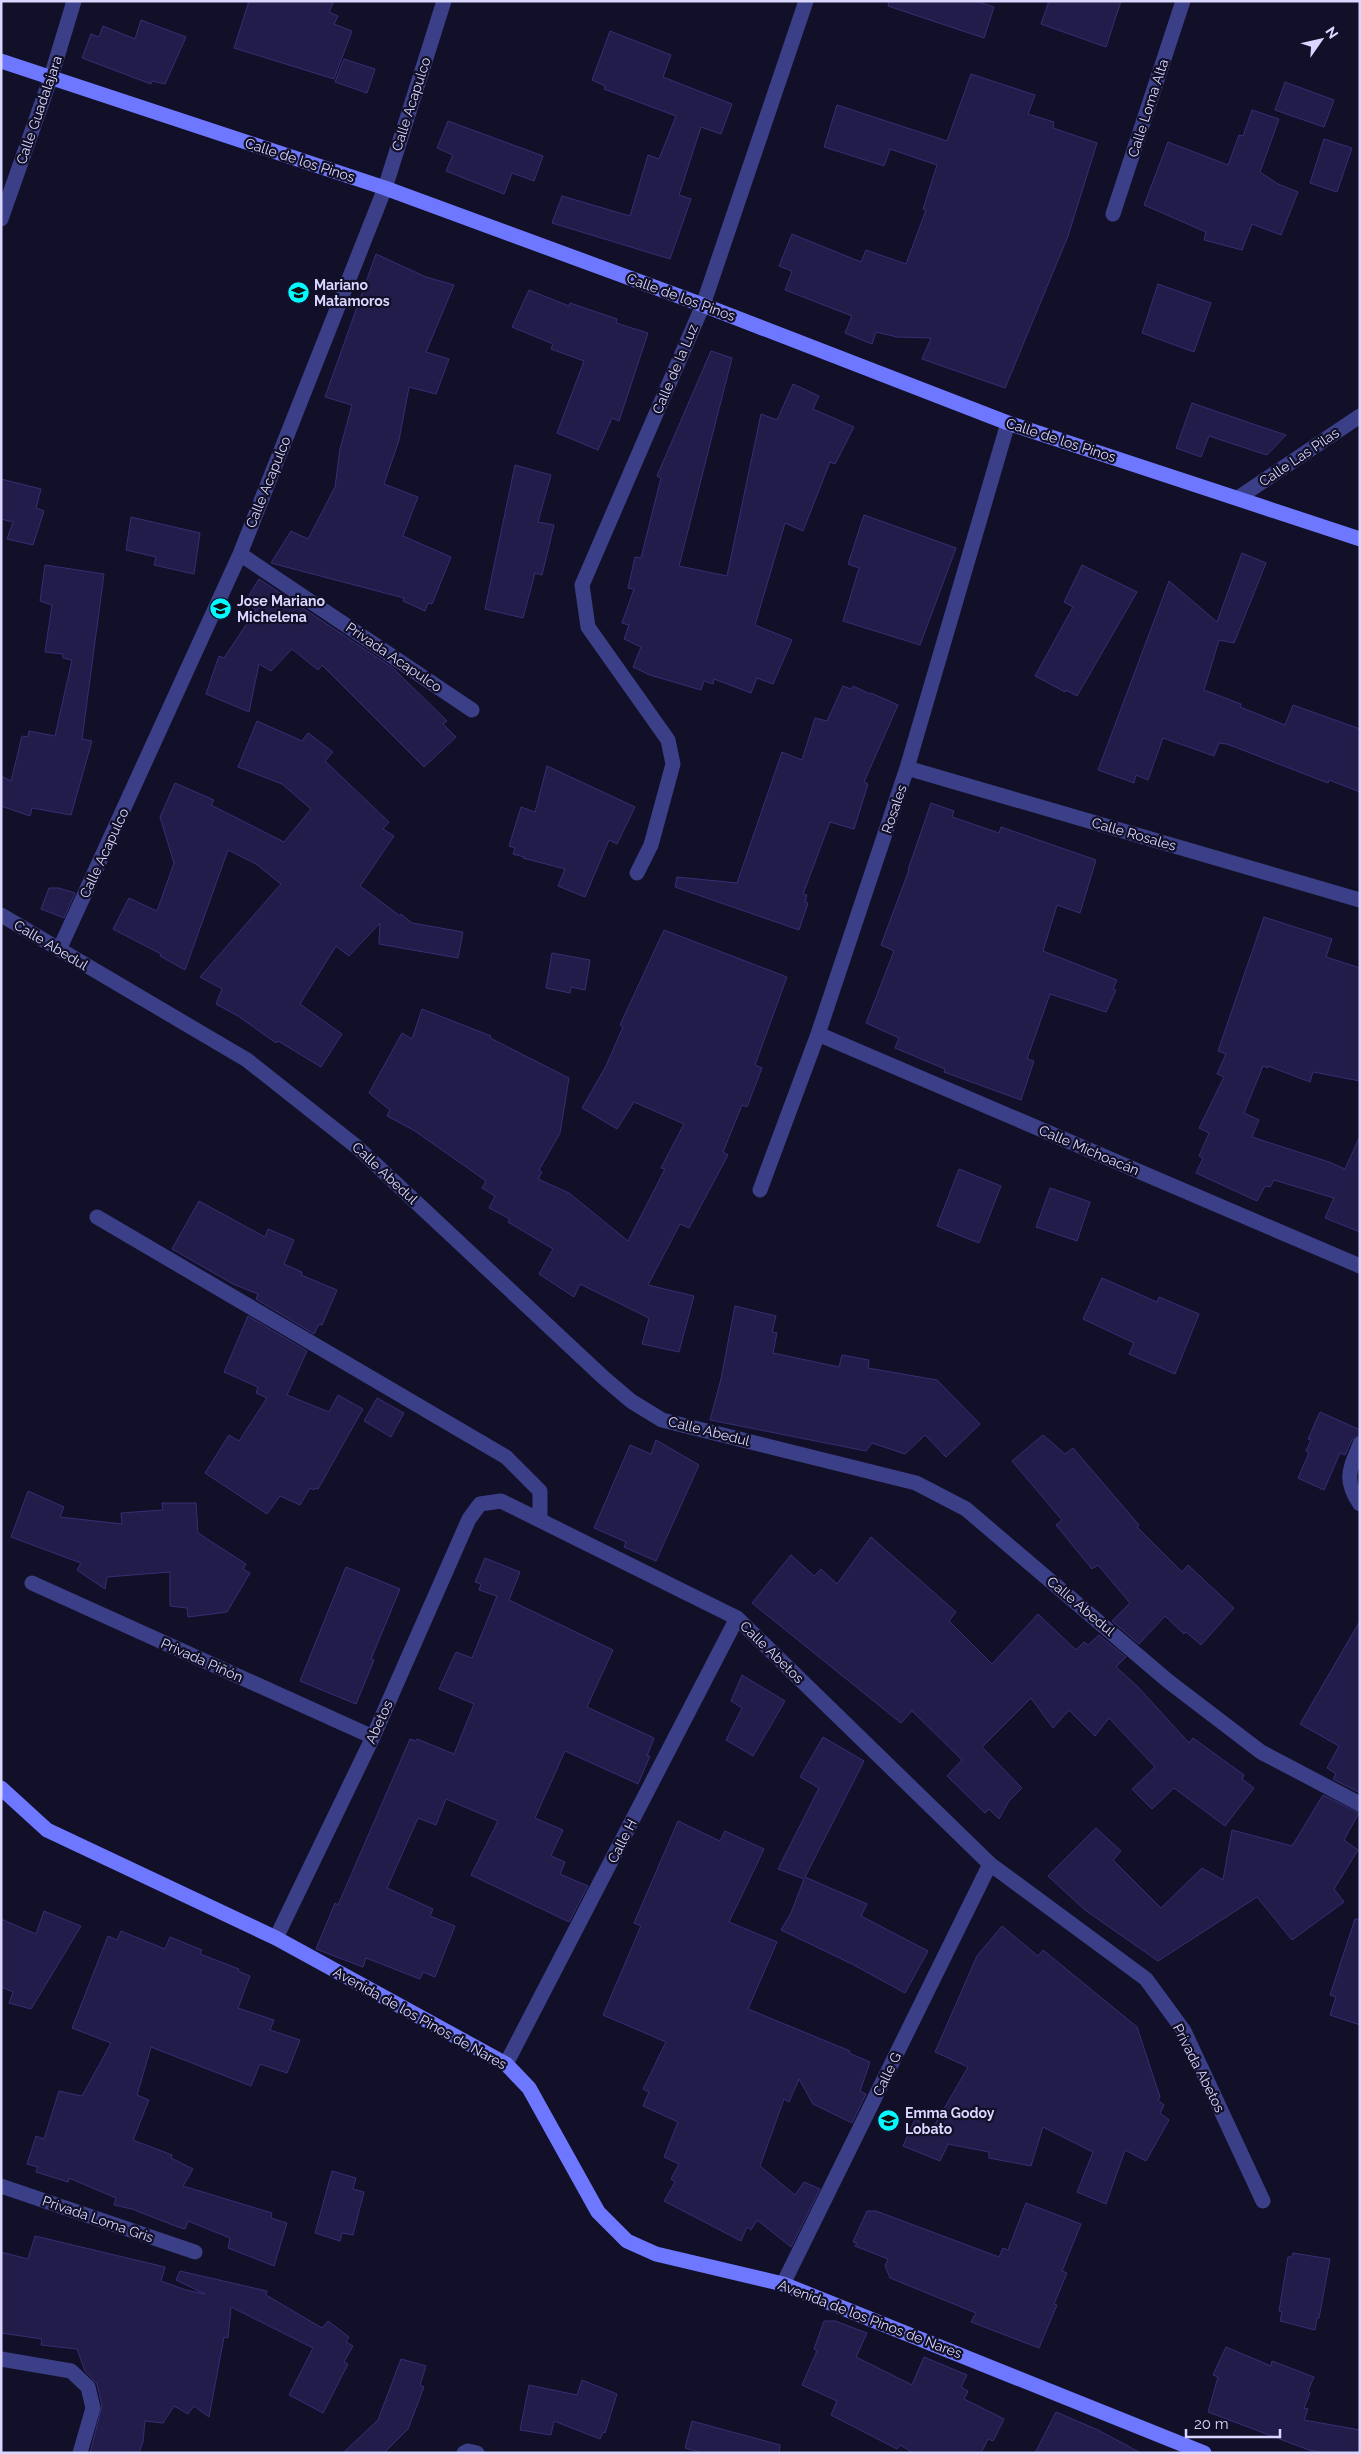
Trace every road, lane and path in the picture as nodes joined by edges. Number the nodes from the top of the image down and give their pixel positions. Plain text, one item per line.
1 (74, 1) edge
2 (444, 1) edge
3 (806, 1) edge
4 (1183, 1) edge
5 (1, 61) edge
6 (51, 77) junction
7 (385, 188) junction
8 (1113, 214) dead end
9 (1, 219) edge
10 (703, 305) junction
11 (1360, 416) edge
12 (1008, 423) junction
13 (1238, 498) junction
14 (1360, 539) edge
15 (240, 554) junction
16 (472, 710) dead end
17 (908, 768) junction
18 (637, 873) dead end
19 (1360, 900) edge
20 (1, 915) edge
21 (59, 950) junction
22 (818, 1034) junction
23 (760, 1190) dead end
24 (97, 1217) dead end
25 (1360, 1266) edge
26 (1360, 1444) edge
27 (480, 1504) joint
28 (1360, 1504) edge
29 (540, 1520) junction
30 (32, 1583) dead end
31 (737, 1618) junction
32 (373, 1737) junction
33 (1, 1788) edge
34 (1360, 1804) edge
35 (990, 1864) junction
36 (276, 1938) junction
37 (506, 2064) junction
38 (1, 2186) edge
39 (1263, 2201) dead end
40 (195, 2252) dead end
41 (783, 2284) junction
42 (1, 2359) edge
43 (80, 2453) edge
44 (464, 2453) edge
45 (477, 2453) edge
46 (1204, 2453) edge

1 - 6 street, Calle Guadalajara
2 - 7 street, Calle Acapulco
3 - 10 street, Calle de la Luz
4 - 8 street, Calle Loma Alta
5 - 6 street, Calle de los Pinos
6 - 7 street, Calle de los Pinos
6 - 9 street, Calle Guadalajara
7 - 10 street, Calle de los Pinos
7 - 15 street, Calle Acapulco
10 - 12 street, Calle de los Pinos
10 - 18 street, Calle de la Luz
11 - 13 street, Calle Las Pilas
12 - 13 street, Calle de los Pinos
12 - 17 street, Rosales
13 - 14 street, Calle de los Pinos
15 - 16 street, Privada Acapulco
15 - 21 street, Calle Acapulco
17 - 19 street, Calle Rosales
17 - 22 street, Rosales
20 - 21 street, Calle Abedul
21 - 34 street, Calle Abedul
22 - 23 street, Rosales
22 - 25 street, Calle Michoacán
24 - 29 street
26 - 28 street
27 - 29 street, Calle Abetos
27 - 32 street, Abetos
29 - 31 street, Calle Abetos
30 - 32 street, Privada Piñón
31 - 35 street, Calle Abetos
31 - 37 street, Calle H
32 - 36 street, Abetos
33 - 36 street, Avenida de los Pinos de Nares
35 - 39 street, Privada Abetos
35 - 41 street, Calle G
36 - 37 street, Avenida de los Pinos de Nares
37 - 41 street, Avenida de los Pinos de Nares
38 - 40 street, Privada Loma Gris
41 - 46 street, Avenida de los Pinos de Nares
42 - 43 street
44 - 45 street

